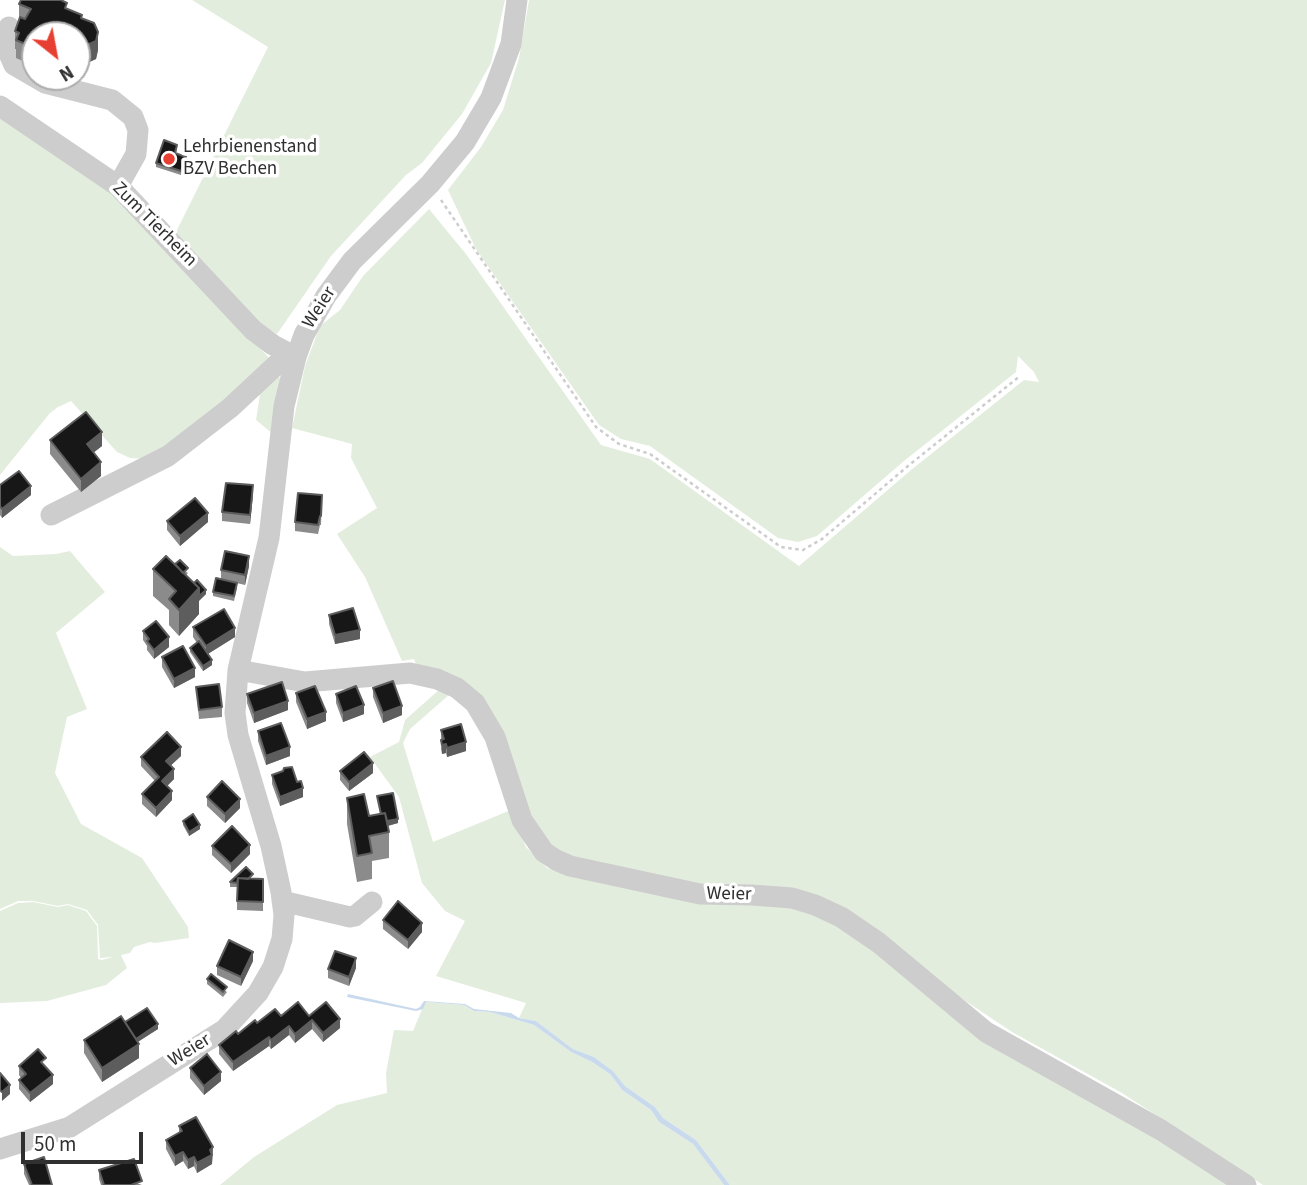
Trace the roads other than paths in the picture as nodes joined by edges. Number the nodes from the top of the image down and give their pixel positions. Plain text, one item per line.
1 (517, 0) edge
2 (9, 27) dead end
3 (0, 106) edge
4 (118, 186) junction
5 (292, 356) junction
6 (51, 515) dead end
7 (238, 670) junction
8 (282, 901) junction
9 (372, 902) dead end
10 (0, 1149) edge
11 (1246, 1185) edge

1 - 5 street, Weier
2 - 4 street
3 - 4 street, Zum Tierheim
4 - 5 street, Zum Tierheim
5 - 6 street
5 - 7 street, Weier
7 - 8 street, Weier
7 - 11 street, Weier
8 - 9 street
8 - 10 street, Weier

